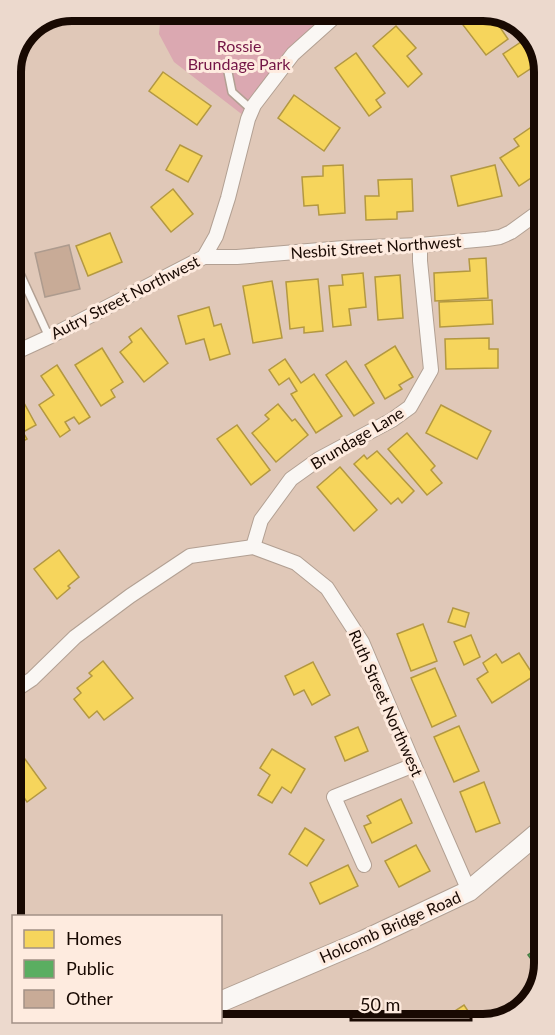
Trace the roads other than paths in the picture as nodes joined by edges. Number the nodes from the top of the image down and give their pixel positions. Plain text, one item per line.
1 (330, 21) edge
2 (228, 72) dead end
3 (252, 110) junction
4 (534, 215) edge
5 (420, 245) junction
6 (204, 257) junction
7 (21, 276) edge
8 (49, 337) junction
9 (21, 350) edge
10 (253, 547) junction
11 (21, 686) edge
12 (414, 765) junction
13 (534, 836) edge
14 (364, 865) dead end
15 (469, 891) junction
16 (222, 1001) edge

1 - 3 street, Autry Street Northwest
2 - 3 lane
3 - 6 street, Autry Street Northwest
4 - 5 street, Nesbit Street Northwest
5 - 6 street, Nesbit Street Northwest
5 - 10 street, Brundage Lane
6 - 8 street, Autry Street Northwest
7 - 8 lane
8 - 9 street, Autry Street Northwest
10 - 11 street, Ruth Street Northwest
10 - 12 street, Ruth Street Northwest
12 - 14 street
12 - 15 street, Ruth Street Northwest
13 - 15 street, Holcomb Bridge Road
15 - 16 street, Holcomb Bridge Road

